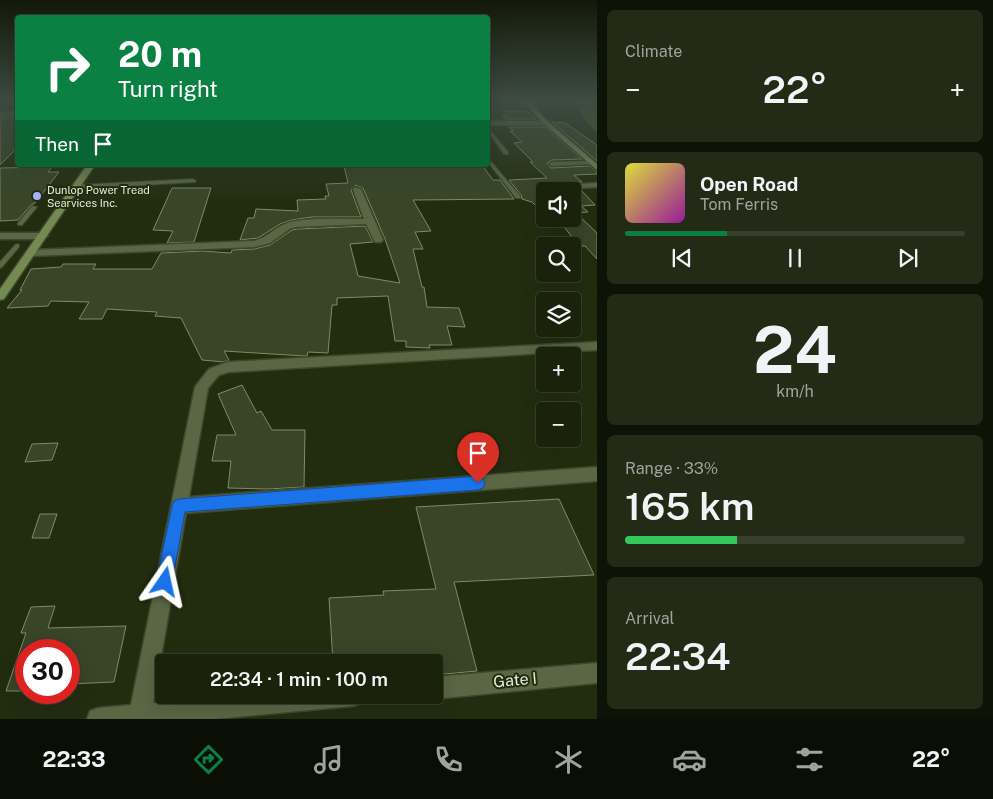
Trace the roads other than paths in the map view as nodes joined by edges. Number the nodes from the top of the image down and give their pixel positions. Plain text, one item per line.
1 (492, 135) edge
2 (559, 135) edge
3 (506, 153) dead end
4 (490, 162) edge
5 (591, 163) junction
6 (552, 164) dead end
7 (89, 167) edge
8 (597, 168) edge
9 (193, 181) dead end
10 (597, 185) edge
11 (581, 186) edge
12 (76, 187) junction
13 (357, 189) dead end
14 (518, 197) dead end
15 (34, 207) dead end
16 (369, 221) junction
17 (20, 224) dead end
18 (0, 236) edge
19 (42, 236) junction
20 (378, 240) dead end
21 (17, 246) dead end
22 (32, 253) junction
23 (0, 266) edge
24 (0, 297) edge
25 (597, 346) edge
26 (597, 474) edge
27 (179, 506) junction
28 (597, 673) edge
29 (443, 687) edge
30 (252, 704) edge
31 (140, 714) junction
32 (98, 719) edge

1 - 3 lane
2 - 5 main road
4 - 14 lane
5 - 6 lane
5 - 8 main road
7 - 12 main road
9 - 12 lane
10 - 11 street
12 - 19 main road
13 - 16 street
15 - 17 lane
16 - 20 street
16 - 22 street
18 - 19 street
19 - 22 main road
21 - 23 lane
22 - 24 main road
25 - 27 street
26 - 27 street
27 - 31 street
28 - 29 street, Gate I
30 - 31 street
31 - 32 street

